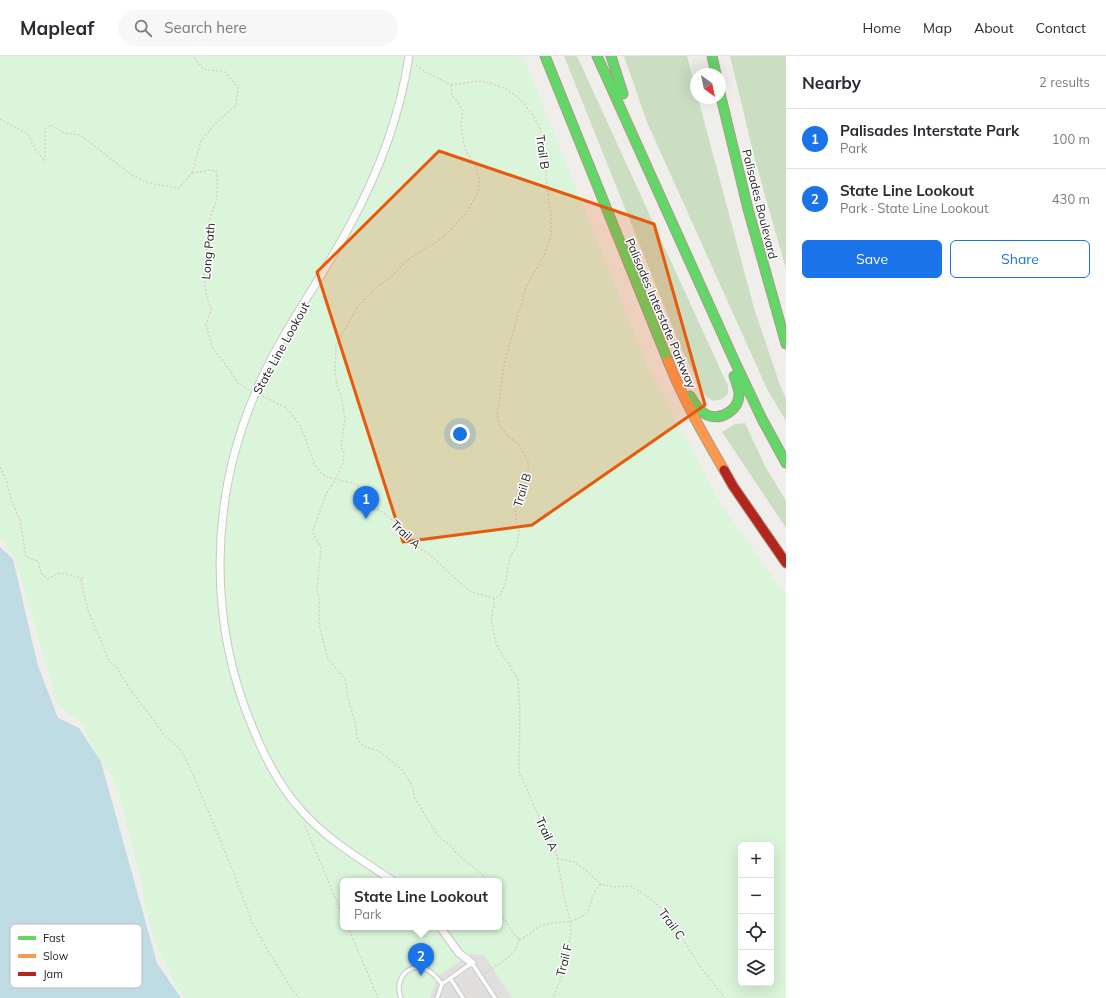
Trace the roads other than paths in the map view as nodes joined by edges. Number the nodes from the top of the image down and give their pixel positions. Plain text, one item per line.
1 (544, 56) edge
2 (597, 56) edge
3 (611, 56) edge
4 (712, 56) edge
5 (409, 58) edge
6 (715, 68) edge
7 (723, 104) edge
8 (666, 211) junction
9 (707, 300) junction
10 (658, 340) junction
11 (786, 344) edge
12 (786, 463) edge
13 (786, 563) edge
14 (388, 878) edge
15 (442, 930) edge
16 (472, 963) junction
17 (450, 978) junction
18 (442, 984) junction
19 (401, 998) edge
20 (437, 998) edge
21 (463, 998) edge
22 (495, 998) edge

1 - 10 main road, Palisades Interstate Parkway
2 - 8 main road
3 - 8 main road
4 - 6 main road
5 - 14 street, State Line Lookout
7 - 11 main road, Palisades Boulevard
8 - 9 main road
9 - 10 main road
9 - 12 main road
10 - 13 main road, Palisades Interstate Parkway
15 - 16 street
16 - 17 lane
16 - 22 lane
17 - 18 lane
17 - 21 lane
18 - 19 lane
18 - 20 lane

